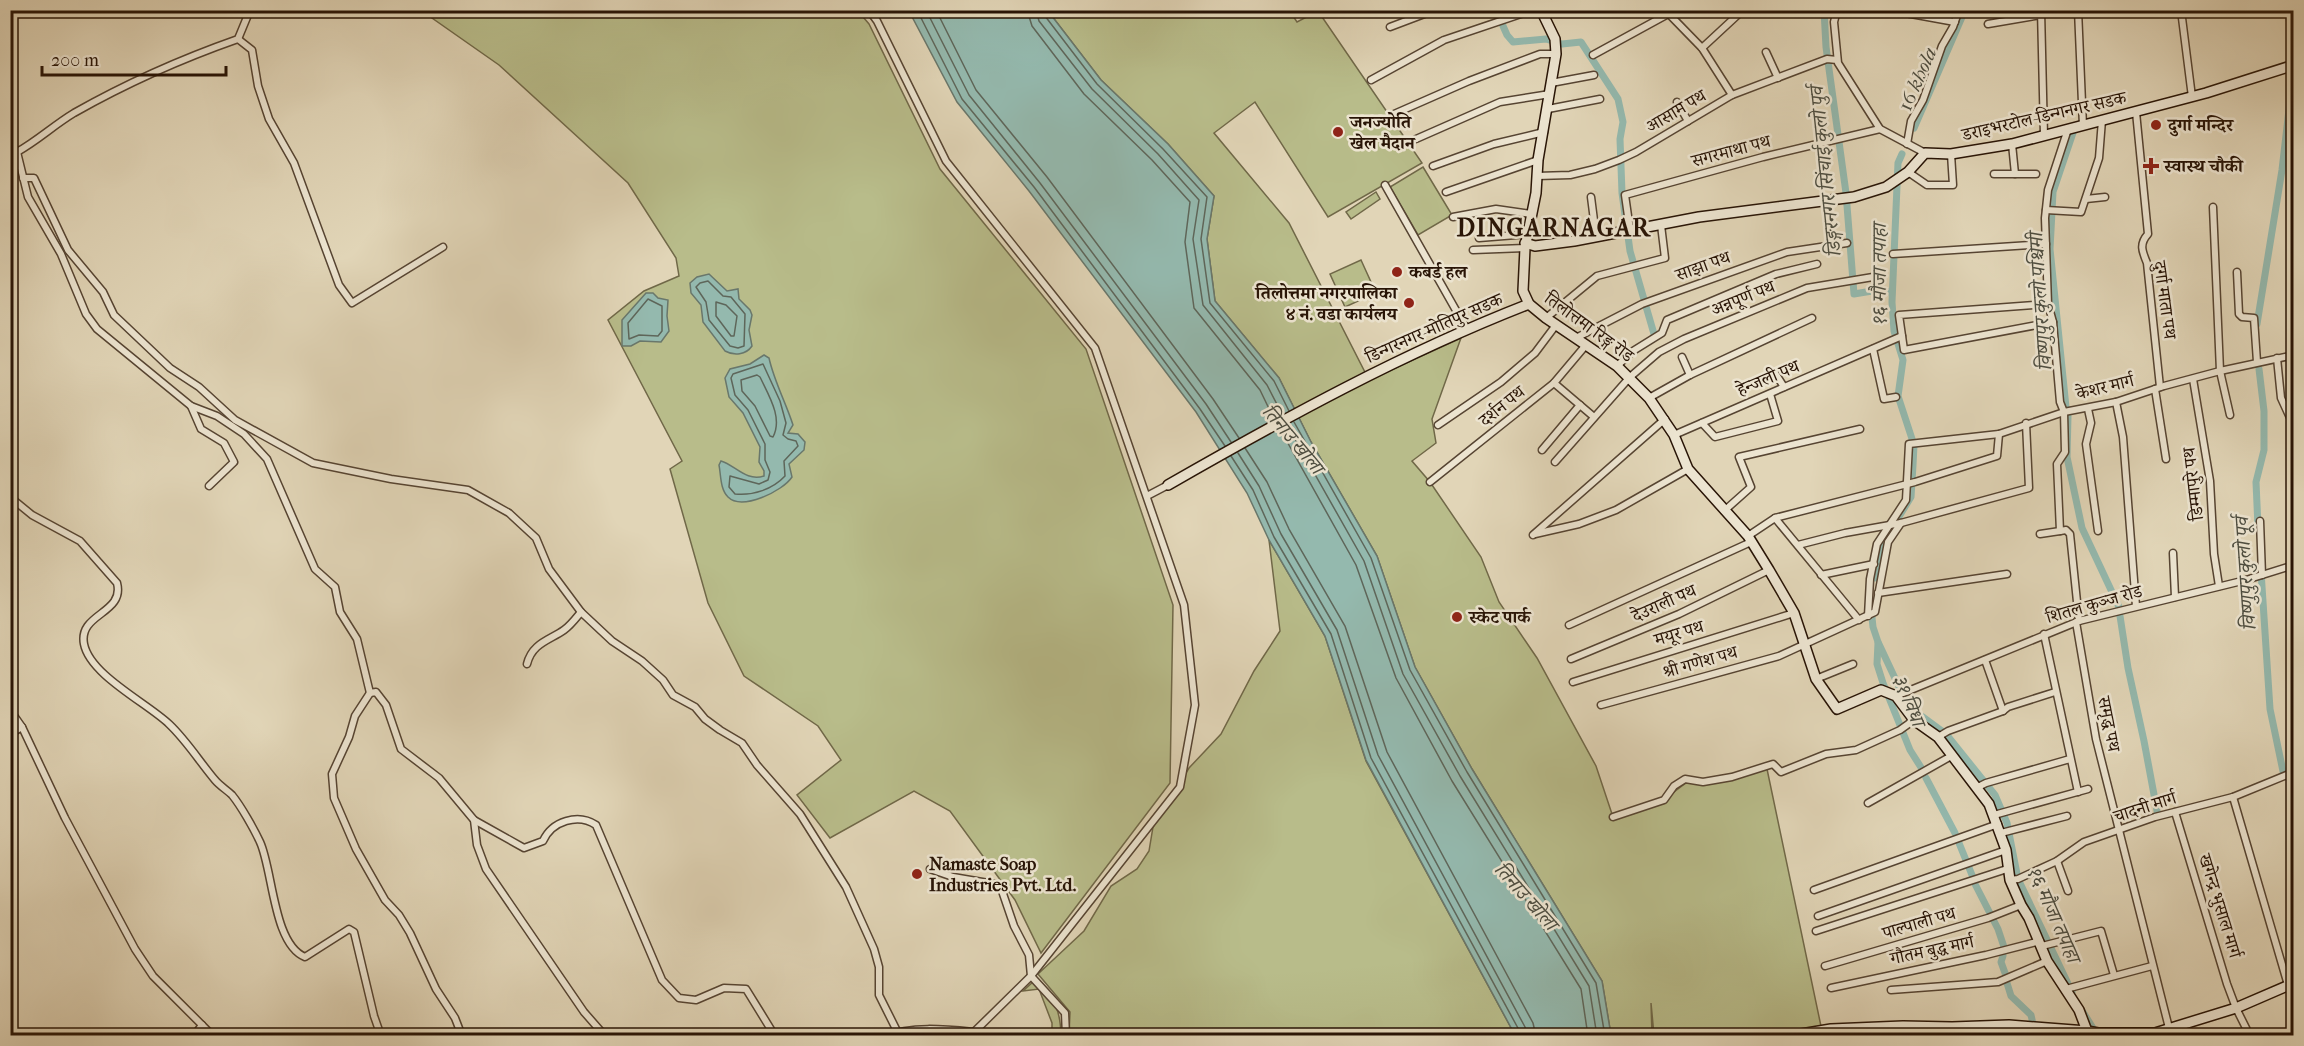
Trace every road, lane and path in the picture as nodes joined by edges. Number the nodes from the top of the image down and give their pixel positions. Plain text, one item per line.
1 (250, 10) edge
2 (869, 10) edge
3 (1435, 10) edge
4 (1533, 10) edge
5 (1540, 10) edge
6 (1743, 10) edge
7 (1837, 10) edge
8 (1889, 10) edge
9 (1959, 10) edge
10 (2078, 10) edge
11 (2181, 10) edge
12 (1666, 12) edge
13 (2041, 13) edge
14 (1955, 22) junction
15 (1988, 24) dead end
16 (1390, 27) dead end
17 (238, 39) junction
18 (1555, 46) junction
19 (1702, 48) junction
20 (1766, 52) dead end
21 (1593, 56) dead end
22 (1837, 60) junction
23 (2294, 64) edge
24 (1594, 75) dead end
25 (1778, 78) junction
26 (1371, 80) dead end
27 (1551, 82) junction
28 (1550, 94) junction
29 (1732, 95) junction
30 (2192, 97) junction
31 (1600, 99) dead end
32 (1677, 102) dead end
33 (1548, 109) junction
34 (2136, 112) junction
35 (1394, 114) dead end
36 (2102, 120) junction
37 (1688, 121) junction
38 (2083, 126) junction
39 (2068, 128) junction
40 (1880, 129) junction
41 (1544, 131) junction
42 (2044, 136) junction
43 (1416, 139) dead end
44 (10, 142) edge
45 (1907, 144) junction
46 (2012, 144) junction
47 (17, 152) junction
48 (1925, 153) junction
49 (1951, 154) junction
50 (1538, 160) junction
51 (1433, 166) dead end
52 (1908, 172) junction
53 (2291, 173) dead end
54 (1994, 174) dead end
55 (2015, 174) junction
56 (2037, 174) dead end
57 (1537, 176) junction
58 (23, 178) junction
59 (1385, 185) dead end
60 (1446, 192) dead end
61 (1591, 197) dead end
62 (2105, 197) dead end
63 (2086, 199) junction
64 (2294, 199) edge
65 (2213, 207) dead end
66 (2050, 211) junction
67 (1531, 214) junction
68 (1453, 217) dead end
69 (1660, 225) junction
70 (1628, 231) junction
71 (1596, 237) junction
72 (1479, 238) dead end
73 (1526, 242) junction
74 (1847, 243) dead end
75 (2046, 244) junction
76 (443, 247) dead end
77 (1473, 250) dead end
78 (1893, 254) dead end
79 (1817, 264) dead end
80 (2237, 272) dead end
81 (1880, 276) dead end
82 (1529, 304) junction
83 (2048, 304) junction
84 (1546, 318) junction
85 (1812, 318) dead end
86 (2053, 322) junction
87 (1556, 325) junction
88 (1466, 328) junction
89 (1576, 338) junction
90 (1896, 338) junction
91 (1586, 345) junction
92 (1873, 349) junction
93 (2294, 355) edge
94 (1682, 357) dead end
95 (2277, 358) junction
96 (2257, 362) junction
97 (1617, 366) junction
98 (2220, 371) junction
99 (1775, 373) dead end
100 (1690, 375) junction
101 (1630, 377) junction
102 (2193, 379) junction
103 (1554, 383) junction
104 (1784, 387) junction
105 (2158, 388) junction
106 (1770, 394) junction
107 (1896, 397) dead end
108 (1649, 398) junction
109 (2116, 402) junction
110 (1580, 405) junction
111 (190, 406) junction
112 (2088, 409) junction
113 (2064, 412) junction
114 (2230, 415) dead end
115 (1594, 417) junction
116 (1665, 419) junction
117 (1702, 423) junction
118 (2026, 423) junction
119 (1438, 424) dead end
120 (1860, 429) dead end
121 (1999, 434) junction
122 (1674, 435) junction
123 (2294, 437) edge
124 (1542, 450) dead end
125 (2166, 459) dead end
126 (1555, 462) dead end
127 (1688, 469) junction
128 (1430, 482) dead end
129 (1910, 483) junction
130 (1168, 485) joint
131 (209, 486) dead end
132 (1146, 496) junction
133 (10, 497) edge
134 (1723, 511) junction
135 (1775, 518) junction
136 (2260, 521) dead end
137 (1901, 523) junction
138 (1887, 526) junction
139 (2060, 531) junction
140 (2098, 531) dead end
141 (2040, 534) dead end
142 (1749, 539) junction
143 (1798, 545) junction
144 (2173, 553) dead end
145 (1874, 564) junction
146 (2294, 565) edge
147 (1768, 570) junction
148 (2007, 574) dead end
149 (1821, 575) junction
150 (2262, 575) junction
151 (2219, 585) junction
152 (1878, 593) junction
153 (2175, 597) junction
154 (2136, 606) junction
155 (581, 612) junction
156 (1794, 613) junction
157 (1868, 616) junction
158 (1859, 620) junction
159 (2077, 622) junction
160 (1569, 625) dead end
161 (2044, 634) junction
162 (1804, 644) junction
163 (1571, 659) dead end
164 (1985, 660) junction
165 (527, 664) dead end
166 (1853, 664) dead end
167 (1816, 679) junction
168 (1573, 682) dead end
169 (2055, 692) junction
170 (370, 693) junction
171 (1896, 696) junction
172 (1601, 705) dead end
173 (10, 710) edge
174 (2003, 711) junction
175 (1913, 721) junction
176 (22, 727) junction
177 (10, 734) edge
178 (1938, 737) junction
179 (1954, 755) junction
180 (2070, 759) junction
181 (2294, 772) edge
182 (1976, 788) junction
183 (2088, 789) dead end
184 (2078, 792) junction
185 (2233, 797) junction
186 (1868, 803) dead end
187 (2175, 812) junction
188 (2067, 816) dead end
189 (1613, 817) dead end
190 (474, 820) junction
191 (2001, 825) junction
192 (2118, 831) junction
193 (2006, 850) junction
194 (2057, 861) junction
195 (930, 869) dead end
196 (2007, 869) junction
197 (2010, 880) junction
198 (1814, 890) dead end
199 (2068, 891) dead end
200 (2021, 905) junction
201 (1818, 916) dead end
202 (1816, 931) dead end
203 (2041, 943) junction
204 (2047, 961) junction
205 (1825, 966) dead end
206 (2152, 966) junction
207 (2114, 975) junction
208 (1031, 976) junction
209 (2291, 984) edge
210 (1831, 988) dead end
211 (2071, 988) junction
212 (1891, 990) dead end
213 (2236, 1008) junction
214 (202, 1025) junction
215 (2169, 1028) junction
216 (897, 1031) junction
217 (2092, 1033) edge
218 (194, 1035) edge
219 (213, 1035) edge
220 (381, 1035) edge
221 (462, 1035) edge
222 (605, 1035) edge
223 (775, 1035) edge
224 (883, 1035) edge
225 (1066, 1035) edge
226 (1789, 1035) edge
227 (2250, 1035) edge

1 - 17 street
2 - 132 street
3 - 16 street
4 - 26 street
5 - 18 street
6 - 19 street
7 - 22 street
8 - 14 street
9 - 14 street
10 - 38 street
11 - 30 street
12 - 19 street
12 - 21 street
13 - 15 street
13 - 42 street
14 - 45 street
17 - 47 street
17 - 76 street
18 - 27 street, तिलोत्तमा रिङ्ग रोड
18 - 35 street
19 - 29 street
20 - 25 street
22 - 25 street, आसाम पथ
22 - 40 street
23 - 30 street, डराइभरटोल-डिन्गनगर सडक
24 - 27 street
25 - 29 street, आसाम पथ
27 - 28 street, तिलोत्तमा रिङ्ग रोड
28 - 33 street, तिलोत्तमा रिङ्ग रोड
28 - 43 street
29 - 37 street, आसाम पथ
30 - 34 street, डराइभरटोल-डिन्गनगर सडक
31 - 33 street
32 - 37 street
33 - 41 street, तिलोत्तमा रिङ्ग रोड
34 - 36 street, डराइभरटोल-डिन्गनगर सडक
34 - 105 street, दुर्गा माता पथ
36 - 38 street, डराइभरटोल-डिन्गनगर सडक
36 - 63 street
37 - 57 street, आसाम पथ
38 - 39 street, डराइभरटोल-डिन्गनगर सडक
39 - 42 street, डराइभरटोल-डिन्गनगर सडक
39 - 66 street, केशर मार्ग
40 - 45 street
40 - 70 street, सगरमाथा पथ
41 - 50 street, तिलोत्तमा रिङ्ग रोड
41 - 51 street
42 - 46 street, डराइभरटोल-डिन्गनगर सडक
44 - 47 street
45 - 48 street
46 - 49 street, डराइभरटोल-डिन्गनगर सडक
46 - 55 street
47 - 58 street
48 - 49 street, डराइभरटोल-डिन्गनगर सडक
48 - 52 street
49 - 52 street
50 - 57 street, तिलोत्तमा रिङ्ग रोड
50 - 60 street
52 - 69 street
53 - 64 street
54 - 55 street
55 - 56 street
57 - 67 street, तिलोत्तमा रिङ्ग रोड
58 - 111 street
58 - 155 street
59 - 88 street
61 - 71 street
62 - 63 street
63 - 66 street
65 - 98 street
66 - 75 street, केशर मार्ग
67 - 68 street
67 - 73 street, तिलोत्तमा रिङ्ग रोड
69 - 70 street
69 - 84 street
70 - 71 street
71 - 73 street
72 - 73 street
73 - 77 street
73 - 82 street, तिलोत्तमा रिङ्ग रोड
74 - 89 street, साझा पथ
75 - 78 street
75 - 83 street, केशर मार्ग
79 - 97 street
80 - 96 street
81 - 101 street, अन्नपूर्ण पथ
82 - 84 street, तिलोत्तमा रिङ्ग रोड
82 - 88 street, डिन्गरनगर-मोतिपुर सडक
83 - 86 street, केशर मार्ग
83 - 90 street
84 - 87 street, तिलोत्तमा रिङ्ग रोड
85 - 100 street
86 - 90 street
86 - 113 street, केशर मार्ग
87 - 89 street, तिलोत्तमा रिङ्ग रोड
87 - 119 street
88 - 130 street, डिन्गरनगर-मोतिपुर सडक
89 - 91 street, तिलोत्तमा रिङ्ग रोड
90 - 92 street, हेन्जली पथ
91 - 97 street, तिलोत्तमा रिङ्ग रोड
91 - 103 street, दर्शन पथ
92 - 104 street, हेन्जली पथ
92 - 107 street
93 - 95 street, केशर मार्ग
94 - 100 street
95 - 96 street, केशर मार्ग
95 - 123 street
96 - 98 street, केशर मार्ग
97 - 101 street, तिलोत्तमा रिङ्ग रोड
98 - 102 street, केशर मार्ग
98 - 114 street
99 - 104 street
100 - 108 street
101 - 108 street, तिलोत्तमा रिङ्ग रोड
101 - 115 street, अन्नपूर्ण पथ
102 - 105 street, केशर मार्ग
102 - 151 street, डिम्मापुरे पथ
103 - 110 street
103 - 128 street, दर्शन पथ
104 - 106 street, हेन्जली पथ
105 - 109 street, केशर मार्ग
105 - 125 street, दुर्गा माता पथ
106 - 117 street, हेन्जली पथ
106 - 117 street
108 - 116 street, तिलोत्तमा रिङ्ग रोड
109 - 112 street, केशर मार्ग
109 - 154 street
110 - 115 street
110 - 124 street
111 - 131 street
111 - 170 street
112 - 113 street, केशर मार्ग
112 - 140 street
113 - 118 street
113 - 139 street
115 - 126 street, अन्नपूर्ण पथ
116 - 122 street, तिलोत्तमा रिङ्ग रोड
116 - 127 street
117 - 122 street, हेन्जली पथ
118 - 121 street
118 - 137 street
120 - 134 street
121 - 129 street
121 - 129 street
122 - 127 street, तिलोत्तमा रिङ्ग रोड
127 - 134 street, तिलोत्तमा रिङ्ग रोड
129 - 135 street
129 - 138 street
130 - 132 street
132 - 208 street
133 - 220 street
134 - 142 street, तिलोत्तमा रिङ्ग रोड
135 - 142 street
135 - 143 street
136 - 150 street
137 - 138 street
137 - 152 street
138 - 143 street
138 - 145 street
139 - 141 street
139 - 159 street, समृद्ध पथ
142 - 147 street, तिलोत्तमा रिङ्ग रोड
142 - 160 street
143 - 149 street
144 - 153 street
145 - 149 street
145 - 157 street
146 - 150 street, शितल कुञ्ज रोड
147 - 156 street, तिलोत्तमा रिङ्ग रोड
147 - 163 street, देउराली पथ
148 - 152 street
149 - 158 street
150 - 151 street, शितल कुञ्ज रोड
151 - 153 street, शितल कुञ्ज रोड
152 - 157 street, श्री गणेश पथ
153 - 154 street, शितल कुञ्ज रोड
154 - 159 street, शितल कुञ्ज रोड
155 - 165 street
155 - 216 street
156 - 162 street, तिलोत्तमा रिङ्ग रोड
156 - 168 street, मयूर पथ
157 - 158 street, श्री गणेश पथ
158 - 162 street, श्री गणेश पथ
159 - 161 street, शितल कुञ्ज रोड
159 - 192 street, समृद्ध पथ
161 - 164 street, शितल कुञ्ज रोड
161 - 169 street
162 - 167 street, तिलोत्तमा रिङ्ग रोड
162 - 172 street, श्री गणेश पथ
164 - 171 street, शितल कुञ्ज रोड
164 - 174 street
166 - 167 street
167 - 171 street, तिलोत्तमा रिङ्ग रोड
169 - 174 street
169 - 180 street
170 - 190 street
170 - 221 street
171 - 175 street
173 - 176 street
174 - 178 street
175 - 178 street
175 - 189 street
176 - 177 street
176 - 214 street
178 - 179 street
179 - 182 street
179 - 186 street
180 - 182 street
180 - 184 street
181 - 185 street, चादनी मार्ग
182 - 191 street
183 - 184 street
184 - 191 street
185 - 187 street, चादनी मार्ग
185 - 209 street
187 - 192 street, चादनी मार्ग
187 - 213 street, खगेन्द्र भुसाल मार्ग
188 - 191 street
190 - 222 street
190 - 223 street
191 - 193 street
191 - 198 street
192 - 194 street, चादनी मार्ग
192 - 206 street, समृद्ध पथ
193 - 196 street
193 - 201 street
194 - 197 street, चादनी मार्ग
194 - 199 street
195 - 208 street
196 - 197 street
196 - 202 street
197 - 200 street
200 - 203 street
200 - 205 street, पाल्पाली पथ
203 - 204 street
203 - 207 street, गौतम बुद्ध मार्ग
203 - 210 street, गौतम बुद्ध मार्ग
204 - 211 street
204 - 212 street
206 - 207 street
206 - 215 street, समृद्ध पथ
207 - 211 street
208 - 216 street
208 - 225 street
209 - 213 street
211 - 217 street
213 - 215 street
213 - 227 street, खगेन्द्र भुसाल मार्ग
214 - 218 street
214 - 219 street
215 - 217 street
216 - 224 street
217 - 226 street

